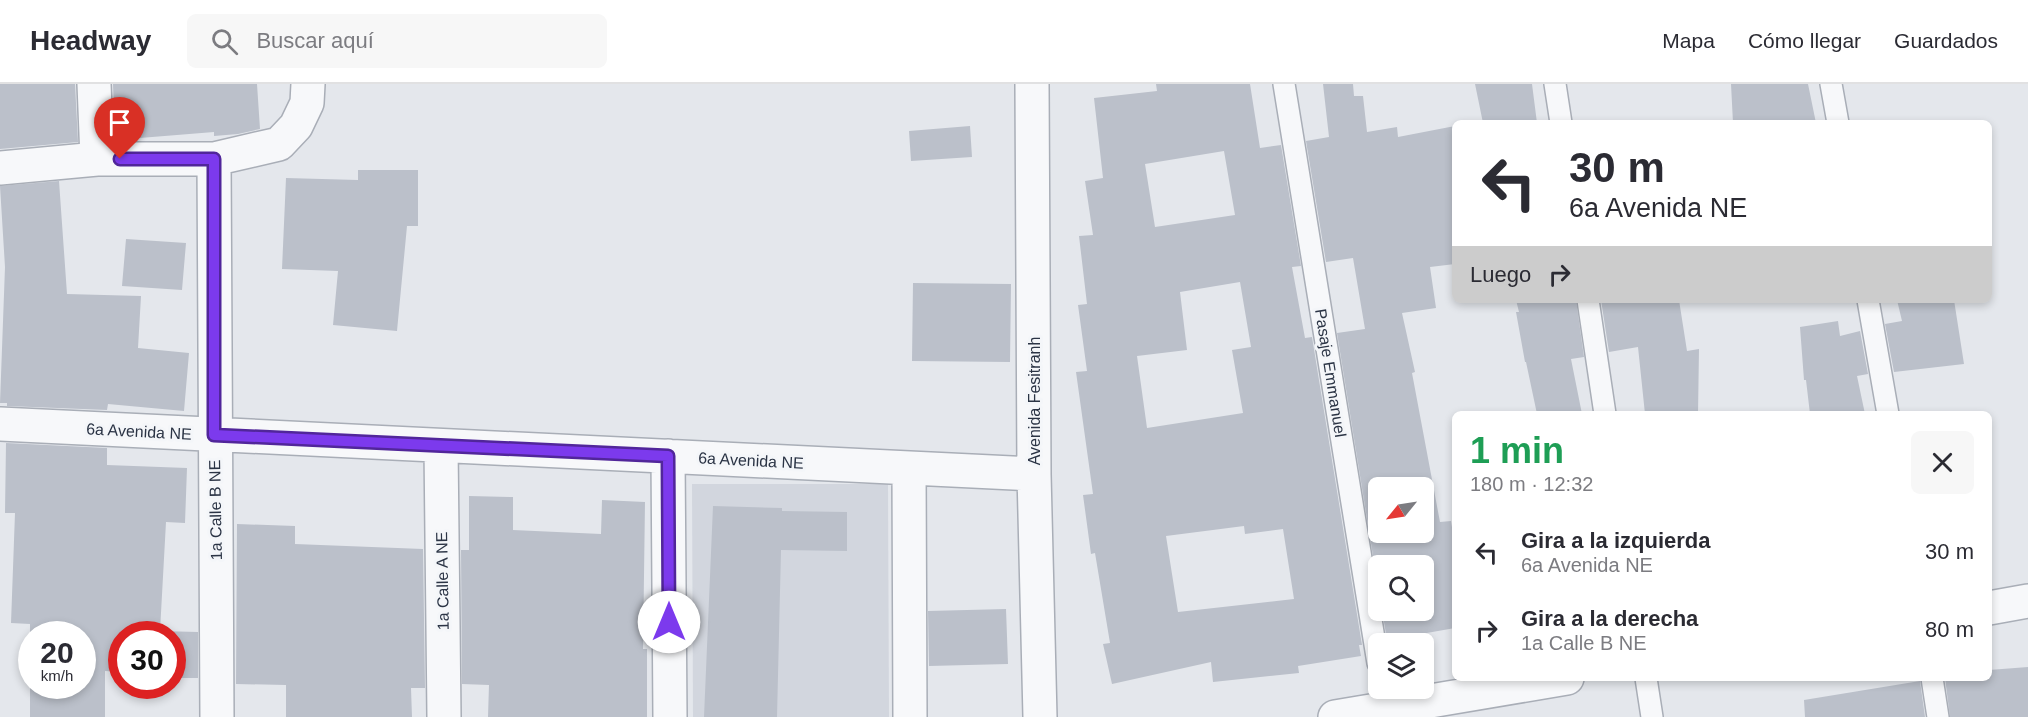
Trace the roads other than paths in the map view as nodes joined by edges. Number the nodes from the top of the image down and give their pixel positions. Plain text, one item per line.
1 (94, 84) edge
2 (308, 84) edge
3 (1032, 84) edge
4 (1284, 84) edge
5 (1556, 84) edge
6 (1831, 84) edge
7 (1561, 120) edge
8 (1837, 120) edge
9 (97, 159) junction
10 (214, 159) junction
11 (0, 168) edge
12 (1588, 303) edge
13 (1869, 303) edge
14 (1605, 411) edge
15 (1887, 411) edge
16 (0, 424) edge
17 (214, 435) junction
18 (441, 446) junction
19 (668, 456) junction
20 (909, 468) junction
21 (1034, 474) junction
22 (2028, 601) edge
23 (1992, 607) edge
24 (1373, 633) edge
25 (1547, 681) edge
26 (1646, 681) edge
27 (1932, 681) edge
28 (1385, 705) edge
29 (217, 717) edge
30 (444, 717) edge
31 (669, 717) edge
32 (910, 717) edge
33 (1040, 717) edge
34 (1335, 717) edge
35 (1652, 717) edge
36 (1938, 717) edge

1 - 9 street
2 - 10 street
3 - 21 street, Avenida Fesitranh
4 - 24 lane, Pasaje Emmanuel
5 - 7 lane
6 - 8 lane
9 - 10 street
9 - 11 street
10 - 17 street, 1a Calle B NE
12 - 14 lane
13 - 15 lane
16 - 17 street, 6a Avenida NE
17 - 18 street, 6a Avenida NE
17 - 29 street, 1a Calle B NE
18 - 19 street, 6a Avenida NE
18 - 30 street, 1a Calle A NE
19 - 20 street, 6a Avenida NE
19 - 31 street
20 - 21 street, 6a Avenida NE
20 - 32 street
21 - 33 street, Avenida Fesitranh
22 - 23 street
25 - 28 street
26 - 35 lane
27 - 36 lane
28 - 34 street

